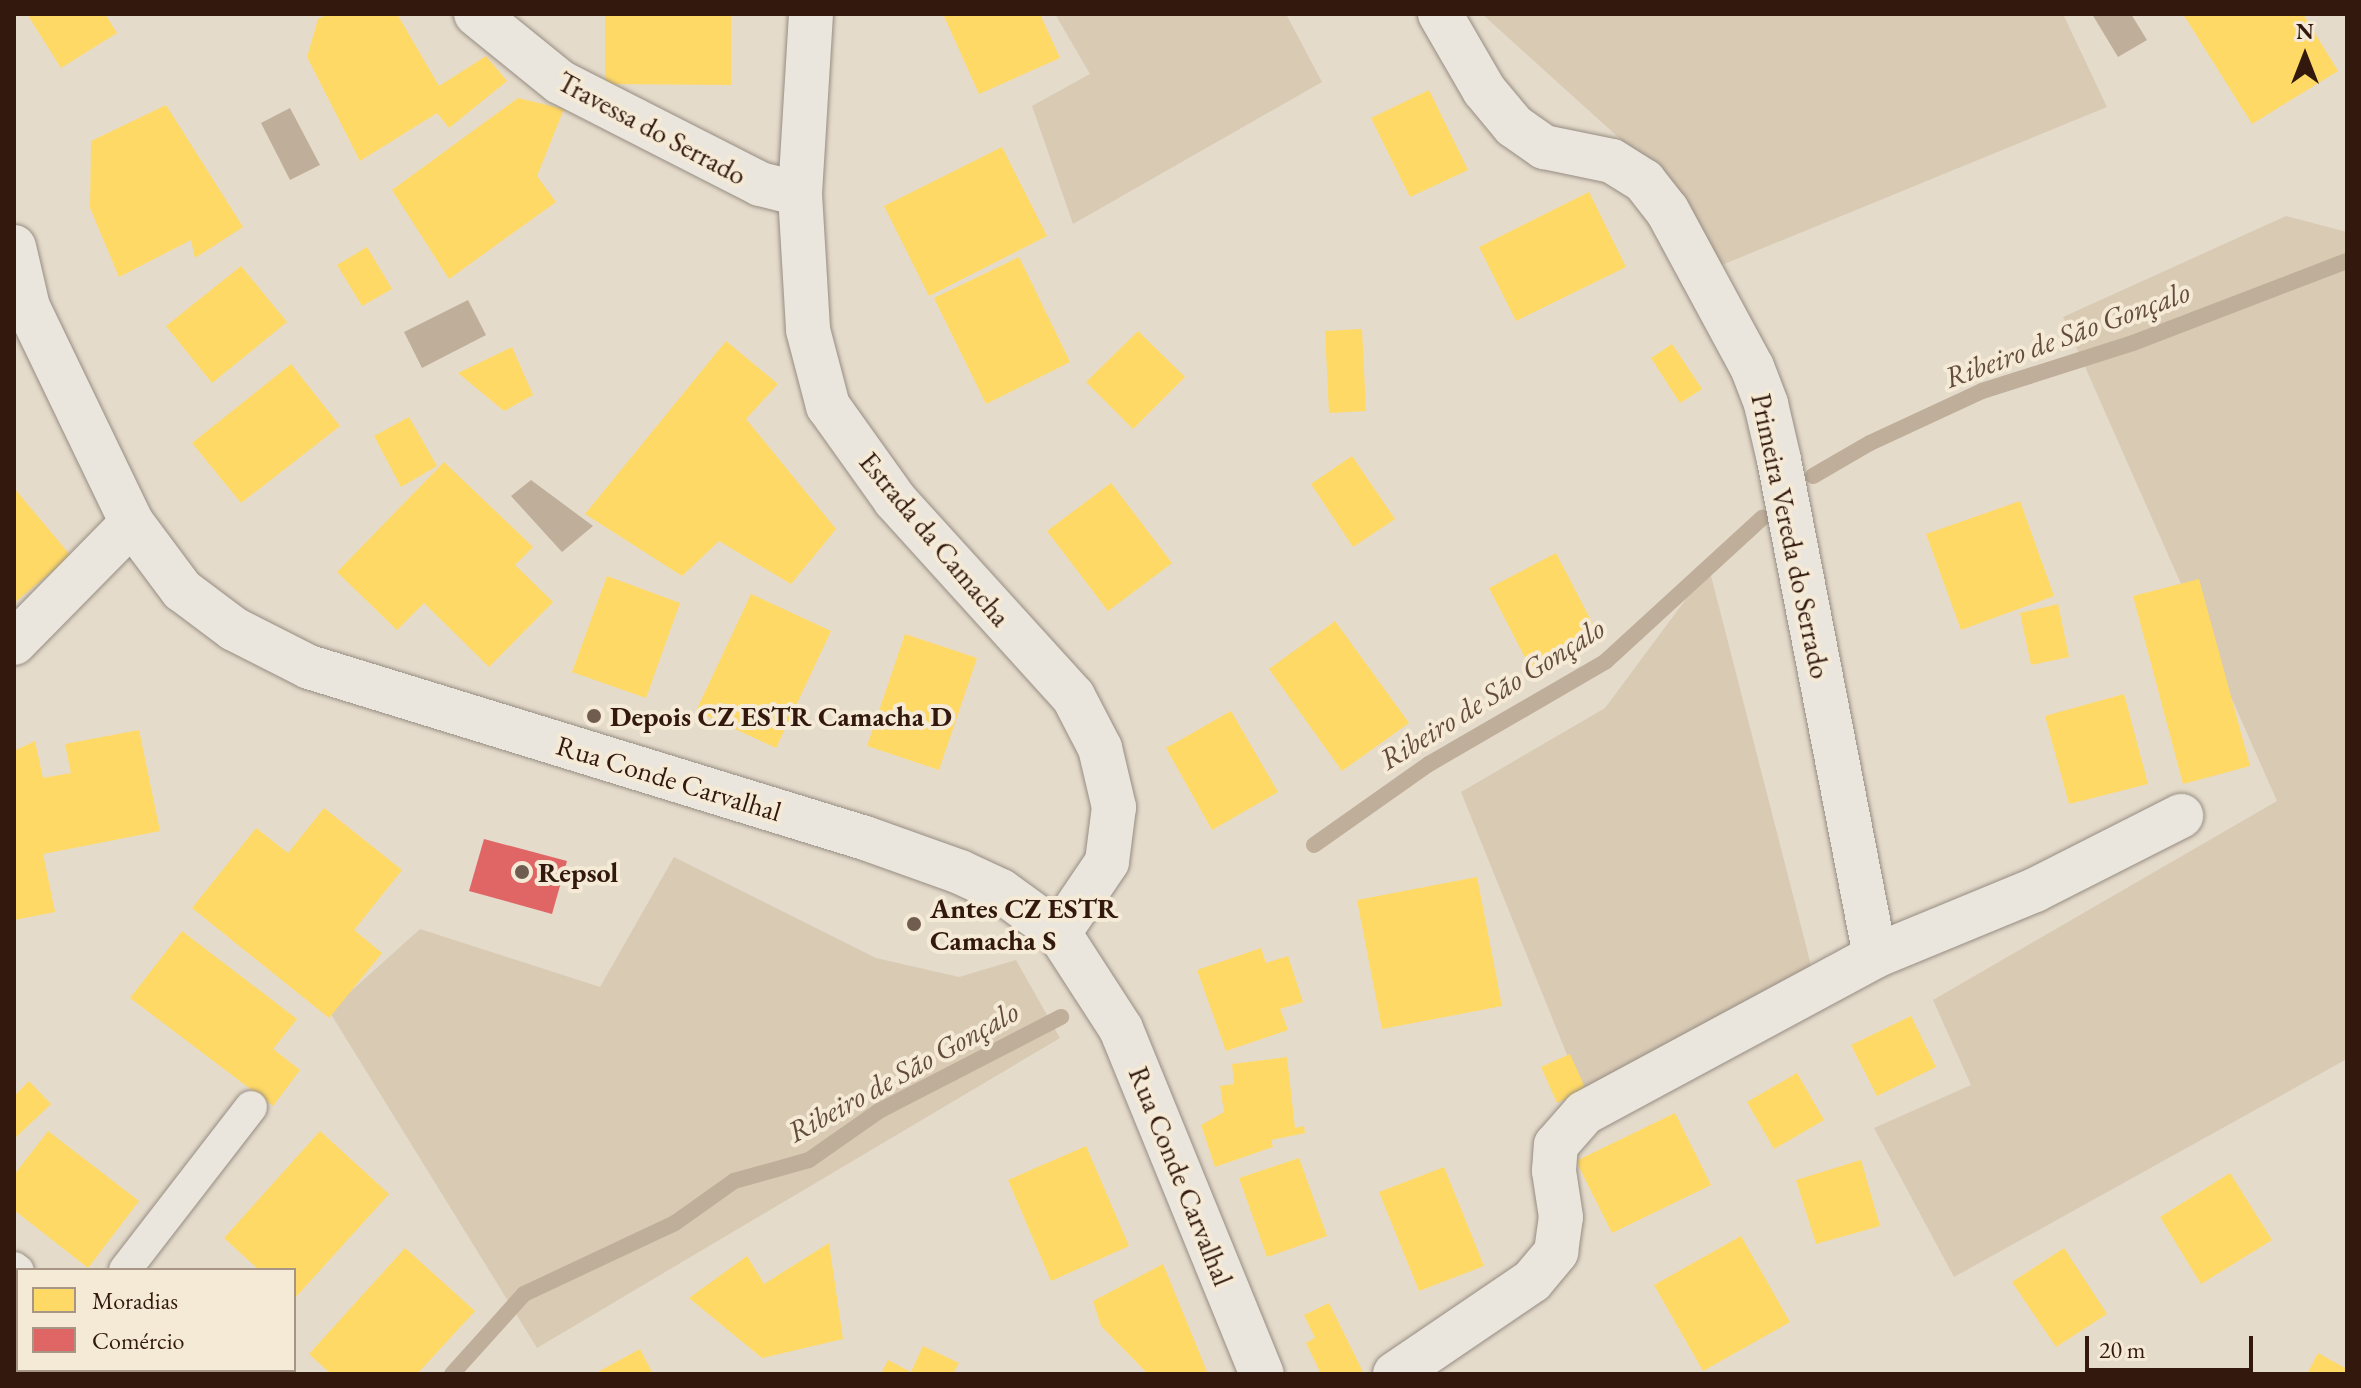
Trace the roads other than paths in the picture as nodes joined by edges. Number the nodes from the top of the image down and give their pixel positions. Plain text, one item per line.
1 (476, 14) edge
2 (811, 14) edge
3 (1440, 14) edge
4 (800, 194) junction
5 (14, 247) edge
6 (132, 523) junction
7 (14, 643) edge
8 (2181, 816) dead end
9 (1059, 933) junction
10 (1875, 956) junction
11 (251, 1107) dead end
12 (127, 1268) edge
13 (1262, 1374) edge
14 (1395, 1374) edge

1 - 4 street, Travessa do Serrado
2 - 4 street, Estrada da Camacha
3 - 10 street, Primeira Vereda do Serrado
4 - 9 street, Estrada da Camacha
5 - 6 street, Rua Conde Carvalhal
6 - 7 street
6 - 9 street, Rua Conde Carvalhal
8 - 10 street
9 - 13 street, Rua Conde Carvalhal
10 - 14 street
11 - 12 lane

